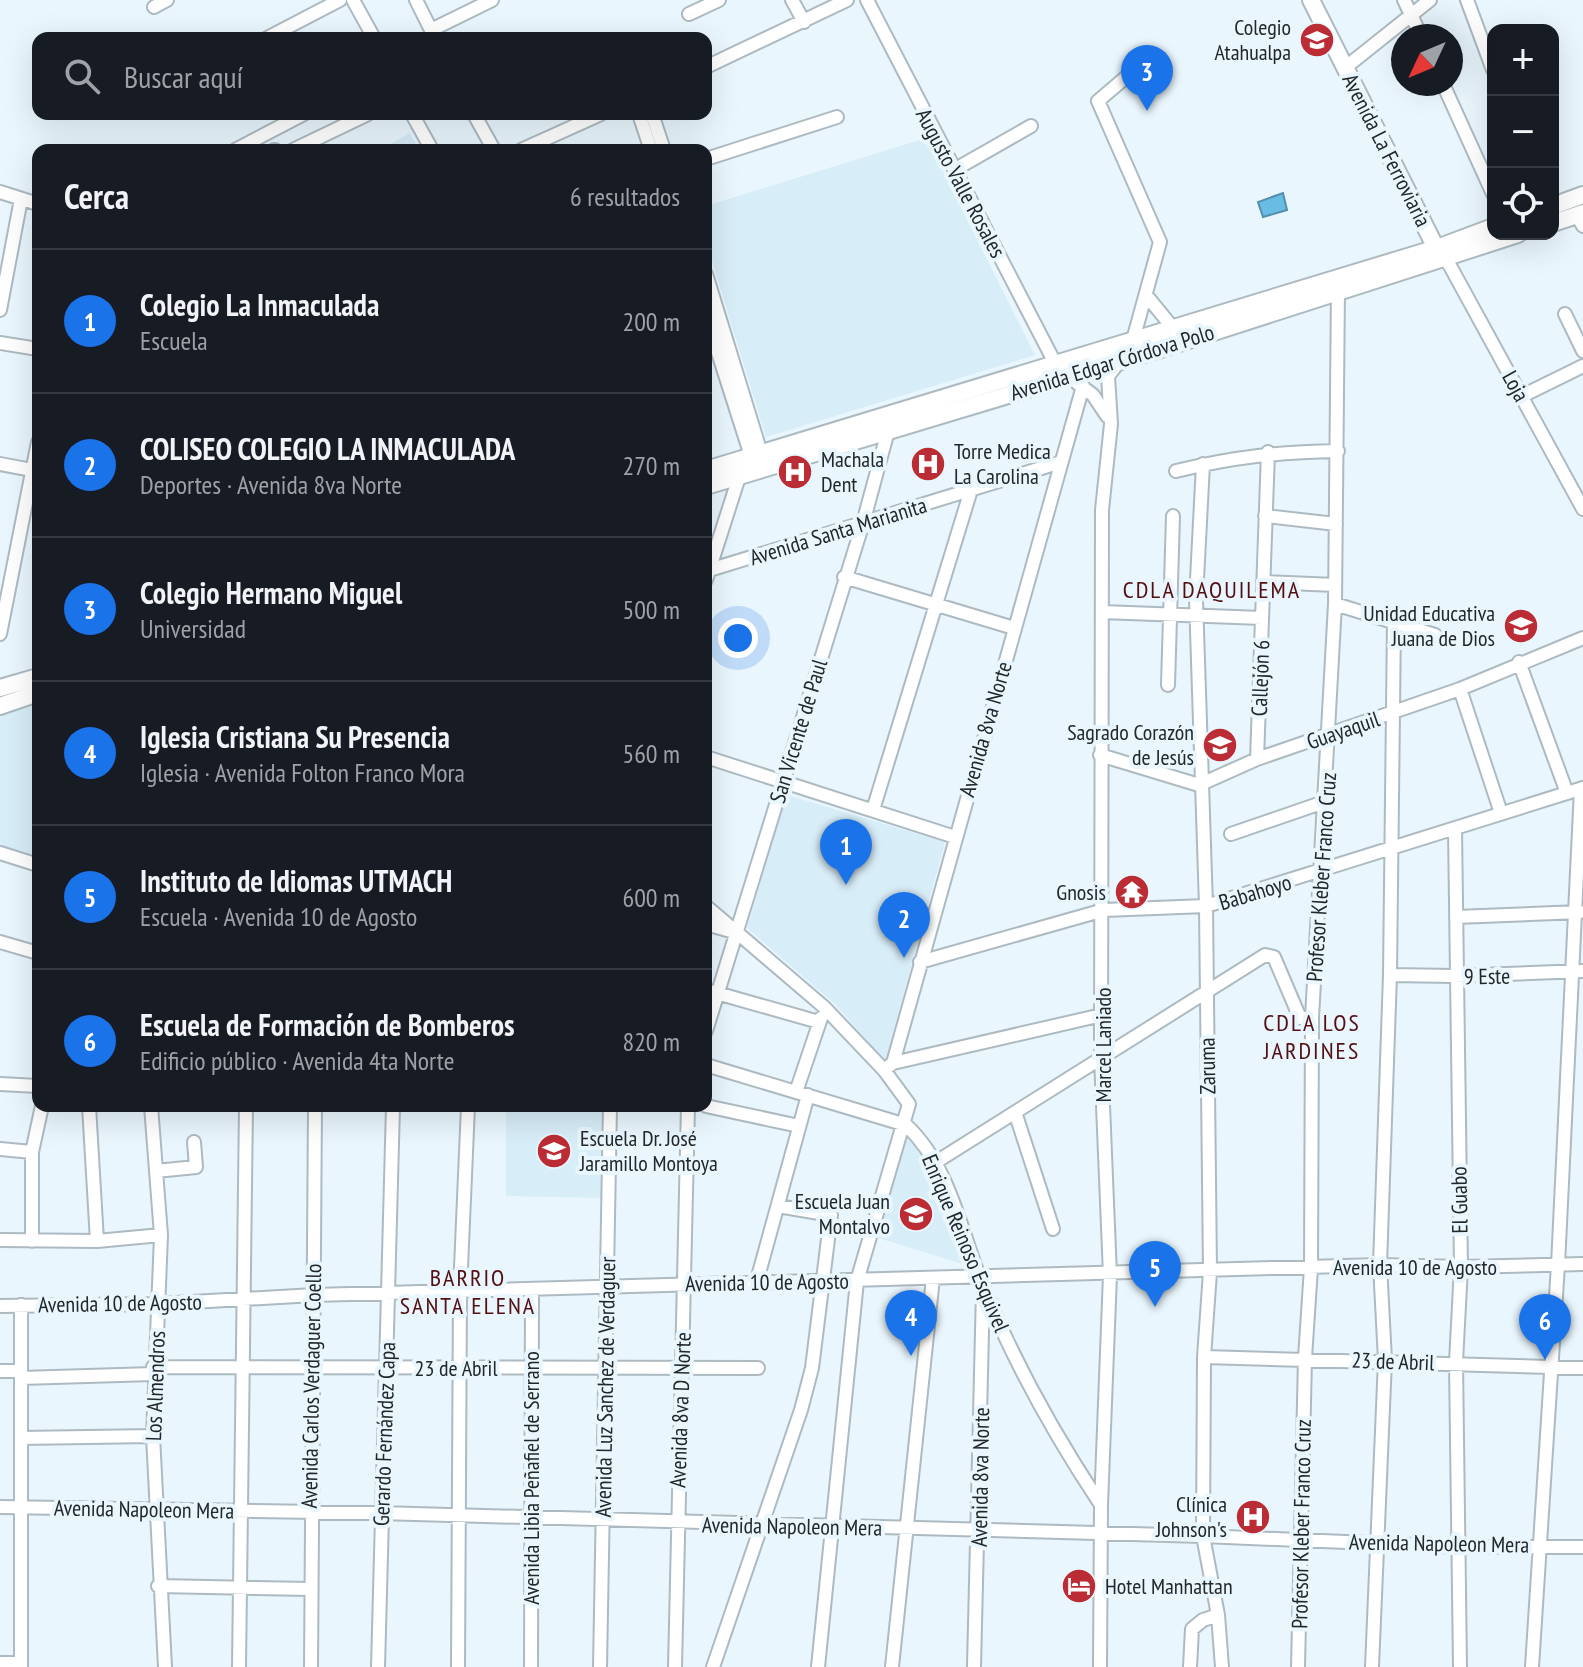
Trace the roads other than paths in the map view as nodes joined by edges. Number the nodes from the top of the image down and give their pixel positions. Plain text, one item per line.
1 (167, 0) edge
2 (340, 0) edge
3 (353, 0) edge
4 (416, 0) edge
5 (492, 0) edge
6 (719, 0) edge
7 (792, 0) edge
8 (847, 0) edge
9 (867, 0) edge
10 (1311, 0) edge
11 (1320, 0) edge
12 (1404, 0) edge
13 (1430, 0) edge
14 (1467, 0) edge
15 (154, 7) dead end
16 (689, 14) dead end
17 (1411, 14) junction
18 (804, 22) junction
19 (1416, 24) edge
20 (279, 32) edge
21 (371, 32) edge
22 (432, 32) edge
23 (436, 32) edge
24 (1487, 54) edge
25 (1351, 63) junction
26 (712, 64) edge
27 (1139, 66) dead end
28 (1448, 96) edge
29 (837, 117) dead end
30 (292, 120) edge
31 (356, 120) edge
32 (415, 120) edge
33 (477, 120) edge
34 (588, 120) edge
35 (641, 120) edge
36 (654, 120) edge
37 (1031, 126) dead end
38 (246, 144) edge
39 (306, 144) edge
40 (429, 144) edge
41 (491, 144) edge
42 (534, 144) edge
43 (649, 144) edge
44 (662, 144) edge
45 (712, 157) edge
46 (954, 170) junction
47 (1487, 181) edge
48 (0, 192) edge
49 (1583, 195) edge
50 (21, 199) junction
51 (32, 202) edge
52 (1559, 204) edge
53 (1581, 218) edge
54 (1559, 222) edge
55 (1487, 230) edge
56 (1496, 240) edge
57 (1444, 254) junction
58 (1337, 285) junction
59 (1146, 295) junction
60 (712, 296) edge
61 (0, 310) edge
62 (1565, 314) dead end
63 (1173, 328) junction
64 (712, 332) edge
65 (1133, 340) junction
66 (0, 343) edge
67 (32, 348) edge
68 (1583, 351) edge
69 (1121, 359) junction
70 (1056, 365) junction
71 (1583, 366) edge
72 (1050, 382) junction
73 (1083, 386) junction
74 (1522, 396) junction
75 (1111, 424) junction
76 (888, 431) junction
77 (1338, 451) junction
78 (1268, 452) junction
79 (756, 455) junction
80 (1061, 462) junction
81 (0, 464) edge
82 (1203, 464) junction
83 (712, 468) edge
84 (32, 470) joint
85 (1176, 471) dead end
86 (739, 477) junction
87 (712, 484) edge
88 (971, 490) junction
89 (1583, 509) edge
90 (1173, 516) dead end
91 (1265, 516) junction
92 (863, 523) junction
93 (1336, 524) junction
94 (712, 559) edge
95 (0, 561) edge
96 (14, 564) junction
97 (712, 572) edge
98 (844, 577) junction
99 (1263, 582) junction
100 (1335, 585) junction
101 (1335, 604) junction
102 (936, 605) junction
103 (3, 606) edge
104 (1102, 612) junction
105 (1169, 613) junction
106 (1197, 614) junction
107 (1262, 618) junction
108 (1394, 621) junction
109 (1014, 628) junction
110 (0, 634) edge
111 (1435, 635) dead end
112 (1582, 642) edge
113 (1519, 662) junction
114 (32, 679) edge
115 (1168, 685) dead end
116 (0, 688) edge
117 (1460, 689) junction
118 (32, 695) edge
119 (0, 706) edge
120 (1395, 712) junction
121 (1330, 735) junction
122 (1100, 755) junction
123 (712, 759) edge
124 (1257, 759) junction
125 (782, 782) junction
126 (1199, 785) junction
127 (1582, 789) edge
128 (1567, 793) junction
129 (1327, 801) junction
130 (873, 810) junction
131 (1501, 813) junction
132 (1455, 829) junction
133 (1231, 834) dead end
134 (955, 837) junction
135 (1392, 851) junction
136 (0, 853) edge
137 (32, 863) edge
138 (1322, 871) junction
139 (1206, 906) junction
140 (1104, 910) junction
141 (712, 911) edge
142 (1579, 912) edge
143 (1456, 917) junction
144 (712, 926) edge
145 (737, 933) junction
146 (0, 942) edge
147 (32, 951) edge
148 (920, 962) junction
149 (1577, 972) edge
150 (1390, 975) junction
151 (1454, 976) junction
152 (712, 989) edge
153 (712, 991) edge
154 (1205, 992) junction
155 (824, 1007) junction
156 (1102, 1015) junction
157 (1312, 1018) junction
158 (819, 1022) junction
159 (1101, 1057) junction
160 (888, 1066) junction
161 (712, 1067) edge
162 (0, 1084) edge
163 (32, 1086) edge
164 (802, 1094) junction
165 (712, 1107) edge
166 (41, 1112) edge
167 (89, 1112) edge
168 (151, 1112) edge
169 (246, 1112) edge
170 (315, 1112) edge
171 (393, 1112) edge
172 (468, 1112) edge
173 (610, 1112) edge
174 (688, 1112) edge
175 (1015, 1112) junction
176 (906, 1125) junction
177 (799, 1126) junction
178 (194, 1142) dead end
179 (0, 1149) edge
180 (32, 1152) junction
181 (936, 1162) junction
182 (156, 1171) junction
183 (778, 1206) junction
184 (1053, 1229) dead end
185 (161, 1235) junction
186 (0, 1240) edge
187 (32, 1241) junction
188 (97, 1241) junction
189 (1583, 1264) edge
190 (1380, 1265) junction
191 (1558, 1265) junction
192 (1461, 1267) junction
193 (1311, 1268) junction
194 (1210, 1272) junction
195 (1110, 1275) junction
196 (933, 1278) junction
197 (857, 1281) junction
198 (823, 1282) junction
199 (981, 1282) junction
200 (684, 1284) junction
201 (756, 1284) junction
202 (607, 1286) junction
203 (532, 1289) junction
204 (460, 1291) junction
205 (388, 1294) junction
206 (314, 1295) junction
207 (242, 1300) junction
208 (158, 1304) junction
209 (21, 1305) junction
210 (0, 1306) edge
211 (1204, 1357) junction
212 (1305, 1358) junction
213 (1385, 1360) junction
214 (1456, 1362) junction
215 (1549, 1365) junction
216 (244, 1367) junction
217 (313, 1367) junction
218 (388, 1368) junction
219 (459, 1368) junction
220 (532, 1368) junction
221 (758, 1368) dead end
222 (1583, 1368) edge
223 (607, 1369) junction
224 (681, 1369) junction
225 (153, 1370) junction
226 (0, 1371) edge
227 (21, 1374) junction
228 (153, 1436) junction
229 (21, 1438) junction
230 (1101, 1505) junction
231 (0, 1507) edge
232 (21, 1507) junction
233 (154, 1511) junction
234 (238, 1512) junction
235 (310, 1512) junction
236 (380, 1513) junction
237 (461, 1518) junction
238 (531, 1518) junction
239 (603, 1520) junction
240 (676, 1523) junction
241 (762, 1526) junction
242 (834, 1526) junction
243 (906, 1528) junction
244 (979, 1530) junction
245 (1102, 1533) junction
246 (1203, 1536) junction
247 (1299, 1541) junction
248 (1375, 1541) junction
249 (1540, 1546) junction
250 (1461, 1547) junction
251 (1583, 1547) edge
252 (158, 1586) junction
253 (240, 1588) junction
254 (311, 1589) junction
255 (1218, 1615) junction
256 (0, 1663) edge
257 (21, 1665) edge
258 (165, 1667) edge
259 (239, 1667) edge
260 (311, 1667) edge
261 (378, 1667) edge
262 (458, 1667) edge
263 (531, 1667) edge
264 (600, 1667) edge
265 (675, 1667) edge
266 (713, 1667) edge
267 (818, 1667) edge
268 (892, 1667) edge
269 (974, 1667) edge
270 (1100, 1667) edge
271 (1190, 1667) edge
272 (1222, 1667) edge
273 (1298, 1667) edge
274 (1372, 1667) edge
275 (1460, 1667) edge
276 (1532, 1667) edge

1 - 15 street
2 - 20 street
3 - 21 street
4 - 22 street
5 - 23 street
6 - 16 street
7 - 18 street
8 - 18 street
9 - 46 street, Augusto Valle Rosales
10 - 57 main road, Avenida La Ferroviaria
11 - 25 main road, Avenida La Ferroviaria
12 - 17 street
13 - 17 street
14 - 24 street
17 - 19 street
17 - 25 street
18 - 26 street
25 - 57 main road, Avenida La Ferroviaria
27 - 59 street
28 - 47 street
29 - 45 street
30 - 38 street
31 - 39 street
32 - 40 street
33 - 41 street
34 - 42 street
35 - 43 street
36 - 44 street
37 - 46 street
46 - 70 street, Augusto Valle Rosales
48 - 50 street
49 - 52 main road
50 - 51 street
50 - 61 street
53 - 54 main road
55 - 57 main road, Avenida Edgar Córdova Polo
56 - 57 main road, Avenida Edgar Córdova Polo
57 - 58 main road, Avenida Edgar Córdova Polo
57 - 74 street, Loja
58 - 63 main road, Avenida Edgar Córdova Polo
58 - 69 main road, Avenida Edgar Córdova Polo
58 - 77 street, Profesor Kleber Franco Cruz
59 - 63 street
59 - 65 street
60 - 79 street
62 - 68 street
63 - 65 main road, Avenida Edgar Córdova Polo
64 - 79 street
65 - 70 main road, Avenida Edgar Córdova Polo
66 - 67 street
69 - 72 main road, Avenida Edgar Córdova Polo
69 - 75 street, Marcel Laniado
70 - 79 main road, Avenida Edgar Córdova Polo
71 - 74 street
72 - 73 street
72 - 76 main road, Avenida Edgar Córdova Polo
73 - 75 street
73 - 80 street, Avenida 8va Norte
74 - 89 street, Loja
75 - 104 street, Marcel Laniado
76 - 86 main road, Avenida Edgar Córdova Polo
76 - 92 street, San Vicente de Paul
77 - 78 street
77 - 93 street, Profesor Kleber Franco Cruz
78 - 82 street
78 - 91 street, Callejón 6
79 - 83 main road, Avenida Edgar Córdova Polo
79 - 86 street
80 - 88 street, Avenida Santa Marianita
80 - 109 street, Avenida 8va Norte
81 - 84 street
82 - 85 street
82 - 106 street, Zaruma
84 - 96 street
86 - 87 main road, Avenida Edgar Córdova Polo
86 - 94 street
88 - 92 street, Avenida Santa Marianita
88 - 102 street
90 - 105 street
91 - 93 street
91 - 99 street, Callejón 6
92 - 97 street, Avenida Santa Marianita
92 - 98 street, San Vicente de Paul
93 - 100 street, Profesor Kleber Franco Cruz
95 - 96 street
96 - 103 street
98 - 102 street
98 - 125 street, San Vicente de Paul
99 - 100 street
99 - 107 street, Callejón 6
100 - 101 street, Profesor Kleber Franco Cruz
101 - 108 street
101 - 121 street, Profesor Kleber Franco Cruz
102 - 109 street
102 - 130 street
103 - 110 street
104 - 105 street
104 - 122 street, Marcel Laniado
105 - 106 street
105 - 115 street
106 - 107 street
106 - 126 street, Zaruma
107 - 124 street, Callejón 6
108 - 111 street
108 - 120 street
109 - 134 street, Avenida 8va Norte
112 - 113 street, Guayaquil
113 - 117 street, Guayaquil
113 - 128 street
114 - 116 main road
117 - 120 street, Guayaquil
117 - 131 street
118 - 119 main road
120 - 121 street, Guayaquil
120 - 135 street
121 - 124 street, Guayaquil
121 - 129 street, Profesor Kleber Franco Cruz
122 - 126 street
122 - 140 street, Marcel Laniado
123 - 125 street
124 - 126 street, Guayaquil
125 - 130 street
125 - 145 street, San Vicente de Paul
126 - 139 street, Zaruma
127 - 128 street, Babahoyo
127 - 142 street
128 - 131 street, Babahoyo
129 - 133 street
129 - 138 street, Profesor Kleber Franco Cruz
130 - 134 street
131 - 132 street, Babahoyo
132 - 135 street, Babahoyo
132 - 143 street, El Guabo
134 - 148 street, Avenida 8va Norte
135 - 138 street, Babahoyo
135 - 150 street
136 - 137 street
138 - 139 street, Babahoyo
138 - 157 street, Profesor Kleber Franco Cruz
139 - 140 street, Babahoyo
139 - 154 street, Zaruma
140 - 148 street, Babahoyo
140 - 156 street, Marcel Laniado
141 - 145 street
142 - 143 street
142 - 149 street
143 - 151 street, El Guabo
144 - 145 street
145 - 152 street, San Vicente de Paul
145 - 155 street
146 - 147 street
148 - 160 street, Avenida 8va Norte
149 - 151 street, 9 Este
149 - 191 street
150 - 151 street, 9 Este
150 - 190 street
151 - 192 street, El Guabo
153 - 158 street
154 - 157 street
154 - 159 street
154 - 194 street, Zaruma
155 - 158 street
155 - 160 street
156 - 159 street, Marcel Laniado
156 - 160 street
157 - 193 street, Profesor Kleber Franco Cruz
158 - 164 street
159 - 175 street
159 - 195 street, Marcel Laniado
160 - 176 street
161 - 164 street
162 - 163 street
164 - 176 street
164 - 177 street
165 - 177 street
166 - 180 street
167 - 188 street
168 - 182 street, Los Almendros
169 - 207 street
170 - 206 street, Avenida Carlos Verdaguer Coello
171 - 205 street, Gerardo Fernández Capa
172 - 204 street
173 - 202 street, Avenida Luz Sanchez de Verdaguer
174 - 200 street, Avenida 8va D Norte
175 - 181 street
175 - 184 street
176 - 181 street, Enrique Reinoso Esquivel
176 - 197 street
177 - 183 street
178 - 182 street
179 - 180 street
180 - 187 street
181 - 199 street, Enrique Reinoso Esquivel
182 - 185 street, Los Almendros
183 - 198 street
183 - 201 street
185 - 188 street
185 - 208 street, Los Almendros
186 - 187 street
187 - 188 street
189 - 191 street, Avenida 10 de Agosto
190 - 192 street, Avenida 10 de Agosto
190 - 193 street, Avenida 10 de Agosto
190 - 213 street
191 - 192 street, Avenida 10 de Agosto
191 - 215 street
192 - 214 street, El Guabo
193 - 194 street, Avenida 10 de Agosto
193 - 212 street, Profesor Kleber Franco Cruz
194 - 195 street, Avenida 10 de Agosto
194 - 211 street, Zaruma
195 - 199 street, Avenida 10 de Agosto
195 - 230 street, Marcel Laniado
196 - 197 street, Avenida 10 de Agosto
196 - 199 street, Avenida 10 de Agosto
196 - 243 street
197 - 198 street, Avenida 10 de Agosto
197 - 242 street
198 - 201 street, Avenida 10 de Agosto
198 - 241 street
199 - 230 street, Enrique Reinoso Esquivel
199 - 244 street, Avenida 8va Norte
200 - 201 street, Avenida 10 de Agosto
200 - 202 street, Avenida 10 de Agosto
200 - 224 street, Avenida 8va D Norte
202 - 203 street, Avenida 10 de Agosto
202 - 223 street, Avenida Luz Sanchez de Verdaguer
203 - 204 street, Avenida 10 de Agosto
203 - 220 street, Avenida Libia Peñafiel de Serrano
204 - 205 street, Avenida 10 de Agosto
204 - 219 street
205 - 206 street, Avenida 10 de Agosto
205 - 218 street, Gerardo Fernández Capa
206 - 207 street, Avenida 10 de Agosto
206 - 217 street, Avenida Carlos Verdaguer Coello
207 - 208 street, Avenida 10 de Agosto
207 - 216 street
208 - 209 street, Avenida 10 de Agosto
208 - 225 street, Los Almendros
209 - 210 street, Avenida 10 de Agosto
209 - 227 street
211 - 212 street, 23 de Abril
211 - 246 street, Zaruma
212 - 213 street, 23 de Abril
212 - 247 street, Profesor Kleber Franco Cruz
213 - 214 street, 23 de Abril
213 - 248 street
214 - 215 street, 23 de Abril
214 - 250 street, El Guabo
215 - 222 street, 23 de Abril
215 - 249 street
216 - 217 street, 23 de Abril
216 - 225 street, 23 de Abril
216 - 234 street
217 - 218 street, 23 de Abril
217 - 235 street, Avenida Carlos Verdaguer Coello
218 - 219 street, 23 de Abril
218 - 236 street, Gerardo Fernández Capa
219 - 220 street, 23 de Abril
219 - 237 street
220 - 223 street, 23 de Abril
220 - 238 street, Avenida Libia Peñafiel de Serrano
221 - 224 street, 23 de Abril
223 - 224 street, 23 de Abril
223 - 239 street, Avenida Luz Sanchez de Verdaguer
224 - 240 street, Avenida 8va D Norte
225 - 227 street, 23 de Abril
225 - 228 street, Los Almendros
226 - 227 street, 23 de Abril
227 - 229 street
228 - 229 street
228 - 233 street, Los Almendros
229 - 232 street
230 - 245 street, Marcel Laniado
231 - 232 street, Avenida Napoleon Mera
232 - 233 street, Avenida Napoleon Mera
232 - 257 street
233 - 234 street, Avenida Napoleon Mera
233 - 252 street, Los Almendros
234 - 235 street, Avenida Napoleon Mera
234 - 253 street
235 - 236 street, Avenida Napoleon Mera
235 - 254 street, Avenida Carlos Verdaguer Coello
236 - 237 street, Avenida Napoleon Mera
236 - 261 street, Gerardo Fernández Capa
237 - 238 street, Avenida Napoleon Mera
237 - 262 street
238 - 239 street, Avenida Napoleon Mera
238 - 263 street, Avenida Libia Peñafiel de Serrano
239 - 240 street, Avenida Napoleon Mera
239 - 264 street, Avenida Luz Sanchez de Verdaguer
240 - 241 street, Avenida Napoleon Mera
240 - 265 street, Avenida 8va D Norte
241 - 242 street, Avenida Napoleon Mera
241 - 266 street
242 - 243 street, Avenida Napoleon Mera
242 - 267 street
243 - 244 street, Avenida Napoleon Mera
243 - 268 street
244 - 245 street, Avenida Napoleon Mera
244 - 269 street, Avenida 8va Norte
245 - 246 street, Avenida Napoleon Mera
245 - 270 street, Marcel Laniado
246 - 247 street, Avenida Napoleon Mera
246 - 255 street, Zaruma
247 - 248 street, Avenida Napoleon Mera
247 - 273 street, Profesor Kleber Franco Cruz
248 - 250 street, Avenida Napoleon Mera
248 - 274 street
249 - 250 street, Avenida Napoleon Mera
249 - 251 street, Avenida Napoleon Mera
249 - 276 street
250 - 275 street, El Guabo
252 - 253 street
252 - 258 street, Los Almendros
253 - 254 street
253 - 259 street
254 - 260 street, Avenida Carlos Verdaguer Coello
255 - 271 street
255 - 272 street, Zaruma
256 - 257 street

